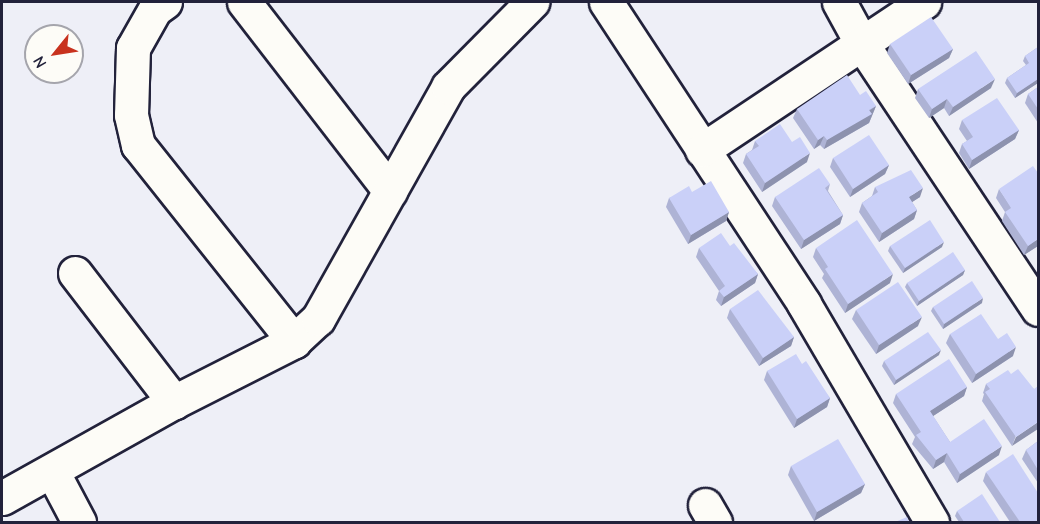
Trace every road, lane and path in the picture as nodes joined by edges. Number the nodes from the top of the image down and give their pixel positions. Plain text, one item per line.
1 (165, 2) edge
2 (244, 2) edge
3 (532, 2) edge
4 (606, 2) edge
5 (839, 2) edge
6 (924, 2) edge
7 (862, 44) junction
8 (702, 150) junction
9 (390, 191) junction
10 (75, 273) dead end
11 (1038, 309) edge
12 (294, 341) junction
13 (174, 402) junction
14 (52, 471) junction
15 (2, 498) edge
16 (79, 522) edge
17 (932, 522) edge

1 - 12 street
2 - 9 street
3 - 9 street
4 - 8 street
5 - 7 street
6 - 7 street
7 - 8 street
7 - 11 street
8 - 17 street
9 - 12 street
10 - 13 street
12 - 13 street
13 - 14 street
14 - 15 street
14 - 16 street

